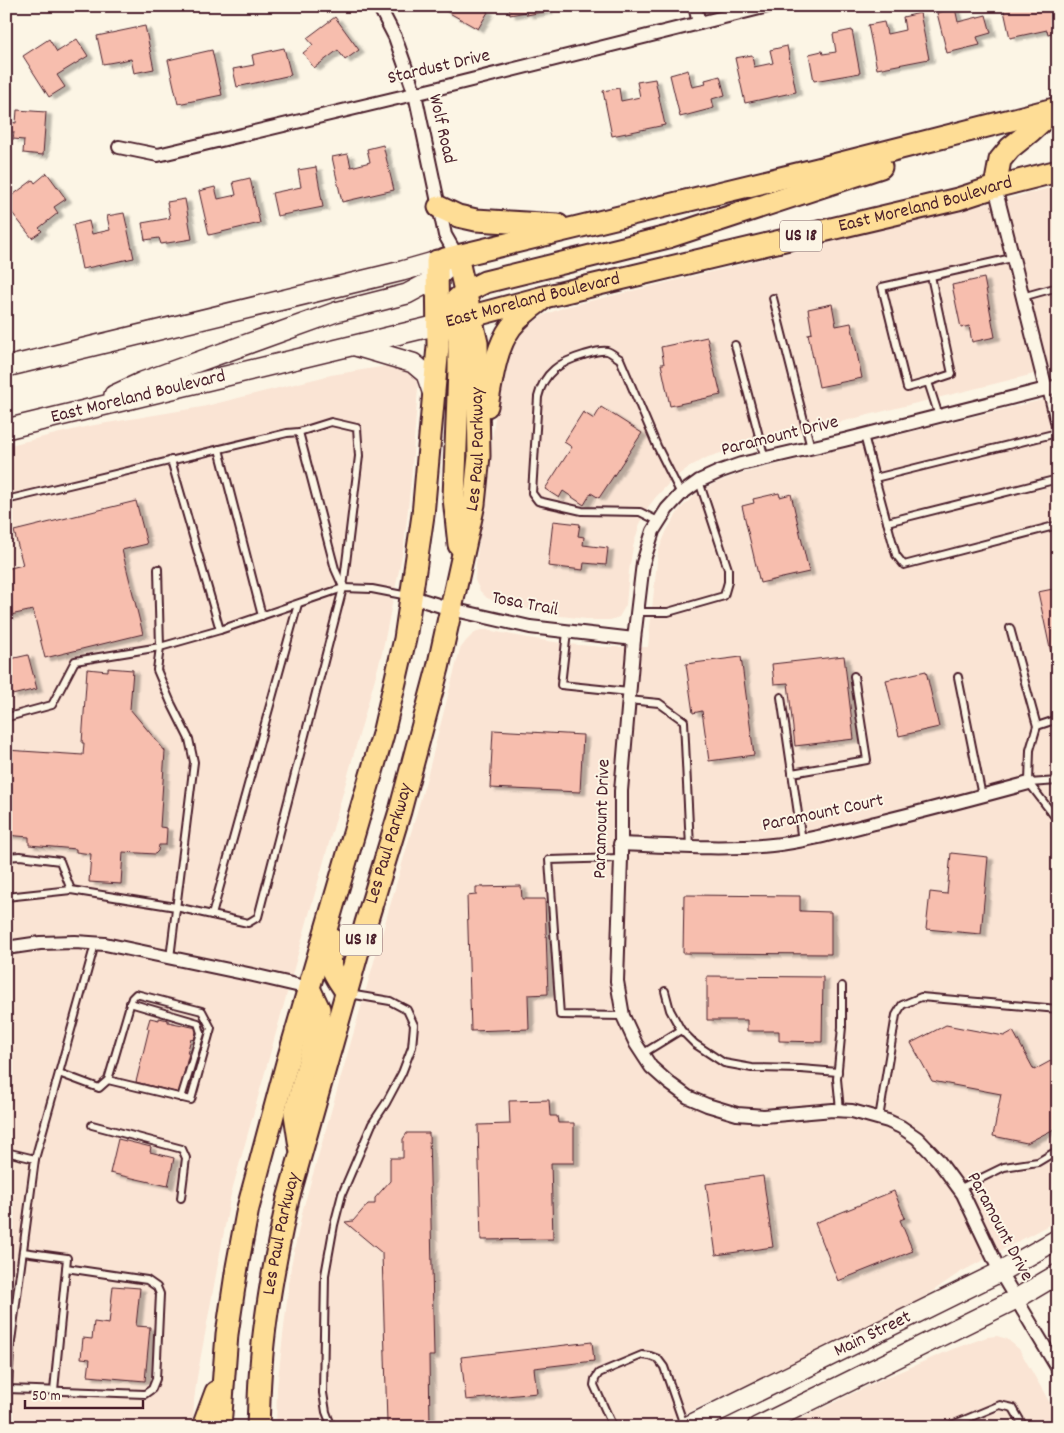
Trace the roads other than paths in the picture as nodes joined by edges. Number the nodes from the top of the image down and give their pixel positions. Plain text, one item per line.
1 (379, 6) edge
2 (695, 6) edge
3 (768, 6) edge
4 (699, 23) junction
5 (415, 94) junction
6 (1056, 109) edge
7 (928, 141) junction
8 (119, 147) dead end
9 (1058, 170) edge
10 (996, 186) junction
11 (439, 207) junction
12 (578, 226) junction
13 (445, 235) junction
14 (1012, 258) junction
15 (444, 266) junction
16 (930, 276) junction
17 (1058, 287) edge
18 (544, 297) junction
19 (1022, 297) junction
20 (773, 298) dead end
21 (457, 311) junction
22 (734, 344) dead end
23 (354, 345) junction
24 (6, 367) edge
25 (928, 382) junction
26 (1052, 388) edge
27 (433, 394) junction
28 (76, 412) junction
29 (939, 416) junction
30 (6, 429) edge
31 (299, 432) junction
32 (1058, 434) edge
33 (864, 436) junction
34 (811, 448) junction
35 (219, 449) junction
36 (479, 456) junction
37 (764, 459) junction
38 (171, 460) junction
39 (875, 478) junction
40 (1058, 479) edge
41 (699, 481) junction
42 (681, 494) junction
43 (6, 500) edge
44 (658, 521) junction
45 (887, 522) junction
46 (1058, 525) edge
47 (461, 560) junction
48 (158, 569) dead end
49 (344, 588) junction
50 (412, 597) junction
51 (298, 604) junction
52 (451, 609) junction
53 (638, 612) junction
54 (262, 616) junction
55 (1010, 628) dead end
56 (220, 630) junction
57 (567, 632) junction
58 (634, 639) junction
59 (160, 647) junction
60 (854, 676) dead end
61 (958, 677) dead end
62 (629, 696) junction
63 (782, 697) dead end
64 (6, 717) edge
65 (1058, 719) edge
66 (1037, 726) junction
67 (792, 773) junction
68 (1058, 781) edge
69 (1029, 783) junction
70 (365, 794) junction
71 (982, 796) junction
72 (1058, 821) edge
73 (802, 841) junction
74 (620, 844) junction
75 (690, 847) junction
76 (6, 857) edge
77 (621, 858) junction
78 (71, 890) junction
79 (6, 897) edge
80 (176, 907) junction
81 (212, 915) junction
82 (95, 944) junction
83 (6, 948) edge
84 (170, 958) junction
85 (842, 986) dead end
86 (309, 988) junction
87 (665, 991) dead end
88 (347, 993) junction
89 (131, 1000) junction
90 (1058, 1009) edge
91 (623, 1016) junction
92 (680, 1030) junction
93 (642, 1054) junction
94 (838, 1072) junction
95 (59, 1073) junction
96 (108, 1080) junction
97 (181, 1098) junction
98 (840, 1110) junction
99 (879, 1118) junction
100 (92, 1125) dead end
101 (1058, 1150) edge
102 (301, 1151) junction
103 (6, 1152) edge
104 (35, 1159) junction
105 (959, 1189) junction
106 (181, 1198) dead end
107 (1058, 1239) edge
108 (23, 1252) junction
109 (66, 1268) junction
110 (1000, 1272) junction
111 (1058, 1274) edge
112 (1016, 1298) junction
113 (14, 1318) junction
114 (6, 1321) edge
115 (1058, 1369) edge
116 (223, 1380) junction
117 (8, 1389) junction
118 (54, 1390) junction
119 (6, 1427) edge
120 (203, 1427) edge
121 (220, 1427) edge
122 (230, 1427) edge
123 (258, 1427) edge
124 (332, 1427) edge
125 (613, 1427) edge
126 (685, 1427) edge
127 (757, 1427) edge
128 (947, 1427) edge
129 (1024, 1427) edge

1 - 5 street, Wolf Road
2 - 4 street
3 - 4 street, Stardust Drive
4 - 5 street, Stardust Drive
5 - 8 street, Stardust Drive
5 - 11 street, Wolf Road
6 - 7 main road, US 18
6 - 10 main road
7 - 12 main road
7 - 21 main road, US 18
9 - 10 main road, East Moreland Boulevard / US 18
10 - 14 street
10 - 18 main road, East Moreland Boulevard / US 18
11 - 12 main road
11 - 13 street, Wolf Road
12 - 15 main road
13 - 15 street, Wolf Road
13 - 15 street, Wolf Road
14 - 16 lane
14 - 19 street
15 - 21 main road, Les Paul Parkway
15 - 21 main road, Les Paul Parkway / US 18
15 - 24 main road
15 - 28 main road
16 - 25 lane
16 - 25 lane
17 - 19 lane
18 - 21 main road, East Moreland Boulevard / US 18
18 - 36 main road, US 18
19 - 26 street
20 - 34 lane
21 - 23 main road, East Moreland Boulevard
21 - 27 main road, Les Paul Parkway / US 18
21 - 36 main road, Les Paul Parkway
21 - 47 main road
22 - 37 lane
23 - 27 main road
23 - 28 main road, East Moreland Boulevard
25 - 29 lane
26 - 29 street, Paramount Drive
26 - 32 lane
27 - 50 main road, Les Paul Parkway / US 18
28 - 30 main road, East Moreland Boulevard
29 - 33 street, Paramount Drive
31 - 35 lane
31 - 49 lane
31 - 49 lane
32 - 39 lane
33 - 34 street, Paramount Drive
33 - 39 lane
34 - 37 street, Paramount Drive
35 - 38 lane
35 - 54 lane
36 - 47 main road, Les Paul Parkway / US 18
37 - 41 street, Paramount Drive
38 - 43 lane
38 - 56 lane
39 - 45 lane
40 - 45 lane
41 - 42 street, Paramount Drive
41 - 53 lane
42 - 44 street, Paramount Drive
42 - 44 lane
44 - 53 street, Paramount Drive
45 - 46 lane
47 - 52 main road, Les Paul Parkway / US 18
48 - 59 lane
49 - 50 lane
49 - 51 lane
49 - 81 lane
50 - 52 street, Tosa Trail
50 - 70 main road, Les Paul Parkway / US 18
51 - 54 lane
51 - 81 lane
52 - 57 street, Tosa Trail
52 - 88 main road, Les Paul Parkway / US 18
53 - 58 street, Paramount Drive
54 - 56 lane
55 - 66 lane
56 - 59 lane
57 - 58 street, Tosa Trail
57 - 62 lane
58 - 62 street, Paramount Drive
59 - 64 lane
59 - 80 lane
60 - 67 lane
61 - 71 lane
62 - 74 street, Paramount Drive
62 - 75 lane
63 - 67 lane
65 - 66 lane
66 - 69 lane
67 - 73 lane
68 - 69 lane
69 - 71 street, Paramount Court
69 - 72 lane
70 - 86 main road, Les Paul Parkway / US 18
70 - 88 main road
71 - 73 street, Paramount Court
73 - 75 street, Paramount Court
74 - 75 street, Paramount Court
74 - 77 street, Paramount Drive
76 - 78 lane
77 - 91 street, Paramount Drive
77 - 91 lane
78 - 79 lane
78 - 80 lane
80 - 81 lane
80 - 84 lane
82 - 83 street
82 - 84 street
82 - 95 lane
84 - 86 street
85 - 94 lane
86 - 102 main road
86 - 116 main road, Les Paul Parkway / US 18
87 - 92 lane
88 - 102 main road, Les Paul Parkway / US 18
88 - 124 lane
89 - 96 lane
89 - 97 lane
89 - 97 lane
90 - 99 lane
91 - 93 street, Paramount Drive
92 - 93 lane
92 - 94 lane
93 - 98 street, Paramount Drive
94 - 98 lane
95 - 96 lane
95 - 104 lane
96 - 97 lane
98 - 99 street, Paramount Drive
99 - 105 street, Paramount Drive
100 - 106 lane
101 - 105 lane
102 - 123 main road, Les Paul Parkway / US 18
103 - 104 lane
104 - 108 lane
105 - 110 street, Paramount Drive
107 - 110 main road, Main Street
108 - 109 lane
108 - 113 lane
109 - 118 lane
109 - 118 lane
110 - 112 street, Paramount Drive
110 - 126 main road, Main Street
111 - 112 main road, Main Street
112 - 115 street, Paramount Drive
112 - 127 main road, Main Street
113 - 114 lane
113 - 117 lane
116 - 120 main road
116 - 121 main road, Les Paul Parkway / US 18
116 - 122 main road
117 - 118 lane
117 - 119 lane
125 - 126 lane
128 - 129 lane

